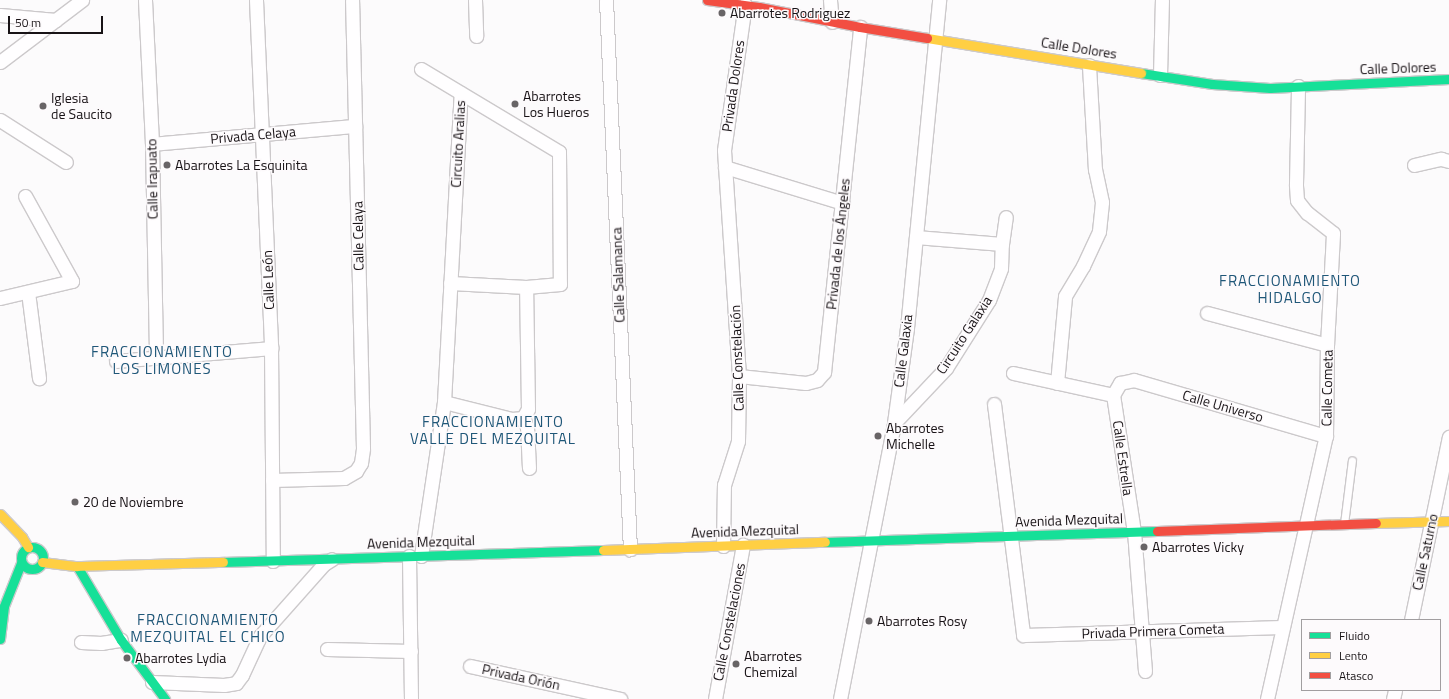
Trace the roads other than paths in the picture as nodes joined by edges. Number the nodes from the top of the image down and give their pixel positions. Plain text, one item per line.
1 (82, 0) edge
2 (145, 0) edge
3 (256, 0) edge
4 (352, 0) edge
5 (474, 0) edge
6 (606, 0) edge
7 (707, 0) edge
8 (830, 0) edge
9 (939, 0) edge
10 (1162, 0) edge
11 (745, 5) junction
12 (0, 15) edge
13 (56, 20) junction
14 (832, 22) junction
15 (860, 27) junction
16 (476, 36) dead end
17 (936, 38) junction
18 (0, 62) edge
19 (1089, 65) junction
20 (421, 69) dead end
21 (1160, 75) junction
22 (1449, 79) edge
23 (1298, 86) junction
24 (461, 92) junction
25 (0, 120) edge
26 (355, 126) junction
27 (262, 134) junction
28 (152, 144) junction
29 (1449, 161) edge
30 (66, 162) dead end
31 (1414, 165) dead end
32 (726, 167) junction
33 (26, 196) dead end
34 (843, 203) junction
35 (1006, 216) dead end
36 (916, 237) junction
37 (1002, 244) junction
38 (450, 283) junction
39 (526, 287) junction
40 (28, 292) junction
41 (0, 298) edge
42 (1207, 313) dead end
43 (1327, 346) junction
44 (271, 348) junction
45 (156, 357) junction
46 (116, 360) dead end
47 (1013, 373) dead end
48 (740, 376) junction
49 (39, 378) dead end
50 (1058, 383) junction
51 (1114, 395) junction
52 (444, 402) junction
53 (994, 404) dead end
54 (523, 418) junction
55 (894, 423) junction
56 (1326, 436) junction
57 (1449, 437) edge
58 (1352, 460) dead end
59 (529, 468) dead end
60 (272, 480) junction
61 (0, 514) edge
62 (1449, 521) edge
63 (1432, 522) junction
64 (1344, 525) junction
65 (1306, 526) junction
66 (1134, 532) junction
67 (1012, 536) junction
68 (871, 541) junction
69 (743, 545) junction
70 (723, 546) junction
71 (28, 547) junction
72 (630, 549) junction
73 (415, 556) junction
74 (332, 559) junction
75 (273, 561) junction
76 (42, 562) junction
77 (21, 563) junction
78 (77, 566) junction
79 (2, 606) edge
80 (1411, 619) edge
81 (1283, 627) junction
82 (1142, 631) junction
83 (0, 639) edge
84 (121, 640) junction
85 (81, 642) dead end
86 (326, 649) dead end
87 (411, 651) junction
88 (470, 666) dead end
89 (1145, 671) dead end
90 (152, 682) junction
91 (165, 699) edge
92 (411, 699) edge
93 (620, 699) edge
94 (715, 699) edge
95 (840, 699) edge
96 (1267, 699) edge

1 - 13 street
2 - 28 street, Calle Irapuato
3 - 27 street, Calle León
4 - 26 street, Calle Celaya
5 - 16 street
6 - 72 street, Calle Salamanca
7 - 11 street, Calle Dolores
8 - 14 street
9 - 17 street, Calle Galaxia
10 - 21 street
11 - 14 street, Calle Dolores
11 - 32 street, Privada Dolores
12 - 13 street
13 - 18 street
14 - 15 street, Calle Dolores
15 - 17 street, Calle Dolores
15 - 34 street, Privada de los Ángeles
17 - 19 street, Calle Dolores
17 - 36 street, Calle Galaxia
19 - 21 street, Calle Dolores
19 - 50 street
20 - 24 street
21 - 23 street, Calle Dolores
22 - 23 street, Calle Dolores
23 - 43 street, Calle Cometa
24 - 38 street, Circuito Aralias
24 - 39 street, Circuito Aralias
25 - 30 street
26 - 27 street, Privada Celaya
26 - 60 street, Calle Celaya
27 - 28 street, Privada Celaya
27 - 44 street, Calle León
28 - 45 street, Calle Irapuato
29 - 31 street
32 - 34 street
32 - 48 street, Calle Constelación
33 - 40 street
34 - 48 street, Privada de los Ángeles
35 - 37 street, Circuito Galaxia
36 - 37 street
36 - 55 street, Calle Galaxia
37 - 55 street, Circuito Galaxia
38 - 39 street, Circuito Aralias
38 - 52 street, Circuito Aralias
39 - 54 street
40 - 41 street
40 - 49 street
42 - 43 street
43 - 56 street, Calle Cometa
44 - 45 street
44 - 60 street, Calle León
45 - 46 street
47 - 50 street
48 - 70 street, Calle Constelación
50 - 51 street
51 - 56 street, Calle Universo
51 - 66 street, Calle Estrella
52 - 54 street
52 - 73 street, Circuito Aralias
53 - 67 street
54 - 59 street
55 - 68 street, Calle Galaxia
56 - 65 street, Calle Cometa
57 - 63 street, Calle Saturno
58 - 64 lane
60 - 75 street, Calle León
61 - 71 street
62 - 63 street, Avenida Mezquital
63 - 64 street, Avenida Mezquital
63 - 80 street, Calle Saturno
64 - 65 street, Avenida Mezquital
65 - 66 street, Avenida Mezquital
65 - 81 street, Calle Cometa
66 - 67 street, Avenida Mezquital
66 - 82 street, Calle Estrella
67 - 68 street, Avenida Mezquital
67 - 82 street, Privada Primera Cometa
68 - 69 street, Avenida Mezquital
68 - 95 street, Calle Galaxia
69 - 70 street, Avenida Mezquital
69 - 94 street, Calle Constelaciones
70 - 72 street, Avenida Mezquital
71 - 76 street
71 - 77 street
72 - 73 street, Avenida Mezquital
73 - 74 street, Avenida Mezquital
73 - 87 street, Circuito Aralias
74 - 75 street, Avenida Mezquital
74 - 90 street
75 - 78 street, Avenida Mezquital
76 - 77 street
76 - 78 street, Avenida Mezquital
77 - 79 street
78 - 84 street
79 - 83 street
81 - 82 street, Privada Primera Cometa
81 - 96 street, Calle Cometa
82 - 89 street, Calle Estrella
84 - 85 street
84 - 90 street
86 - 87 street
87 - 92 street, Circuito Aralias
88 - 93 street, Privada Orión
90 - 91 street

